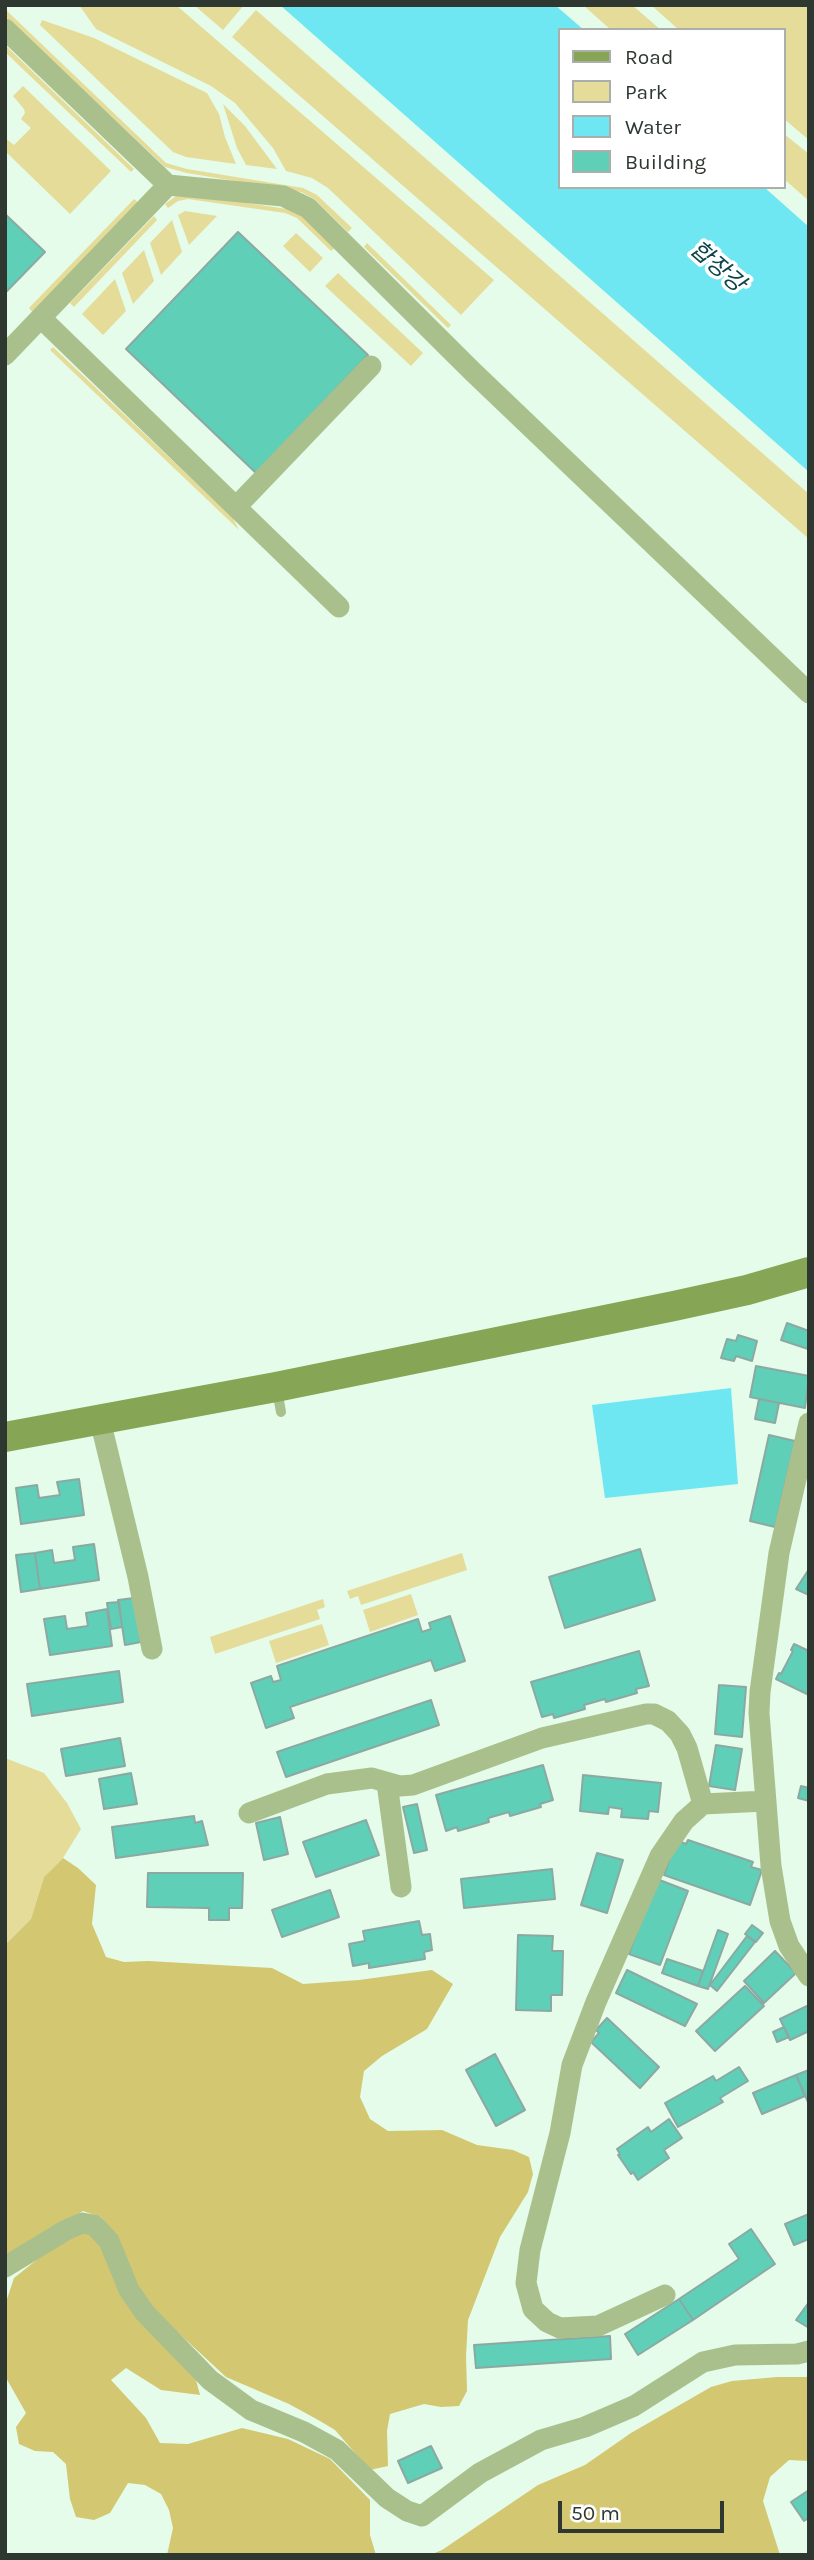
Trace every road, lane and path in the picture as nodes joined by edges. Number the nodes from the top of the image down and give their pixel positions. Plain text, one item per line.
1 (5, 29) edge
2 (168, 185) junction
3 (41, 318) junction
4 (5, 355) edge
5 (370, 366) dead end
6 (236, 508) junction
7 (339, 607) dead end
8 (809, 693) edge
9 (809, 1272) edge
10 (100, 1420) junction
11 (809, 1423) edge
12 (5, 1437) edge
13 (152, 1649) dead end
14 (387, 1783) junction
15 (766, 1801) junction
16 (703, 1804) junction
17 (249, 1812) dead end
18 (401, 1887) dead end
19 (809, 1976) edge
20 (5, 2267) edge
21 (665, 2295) dead end
22 (809, 2351) edge

1 - 2 street
2 - 3 street
2 - 8 street
3 - 4 street
3 - 6 street
5 - 6 street
6 - 7 street
9 - 10 street
10 - 12 street
10 - 13 street
11 - 15 street
14 - 16 street
14 - 17 street
14 - 18 street
15 - 16 street
15 - 19 street
16 - 21 street
20 - 22 street

